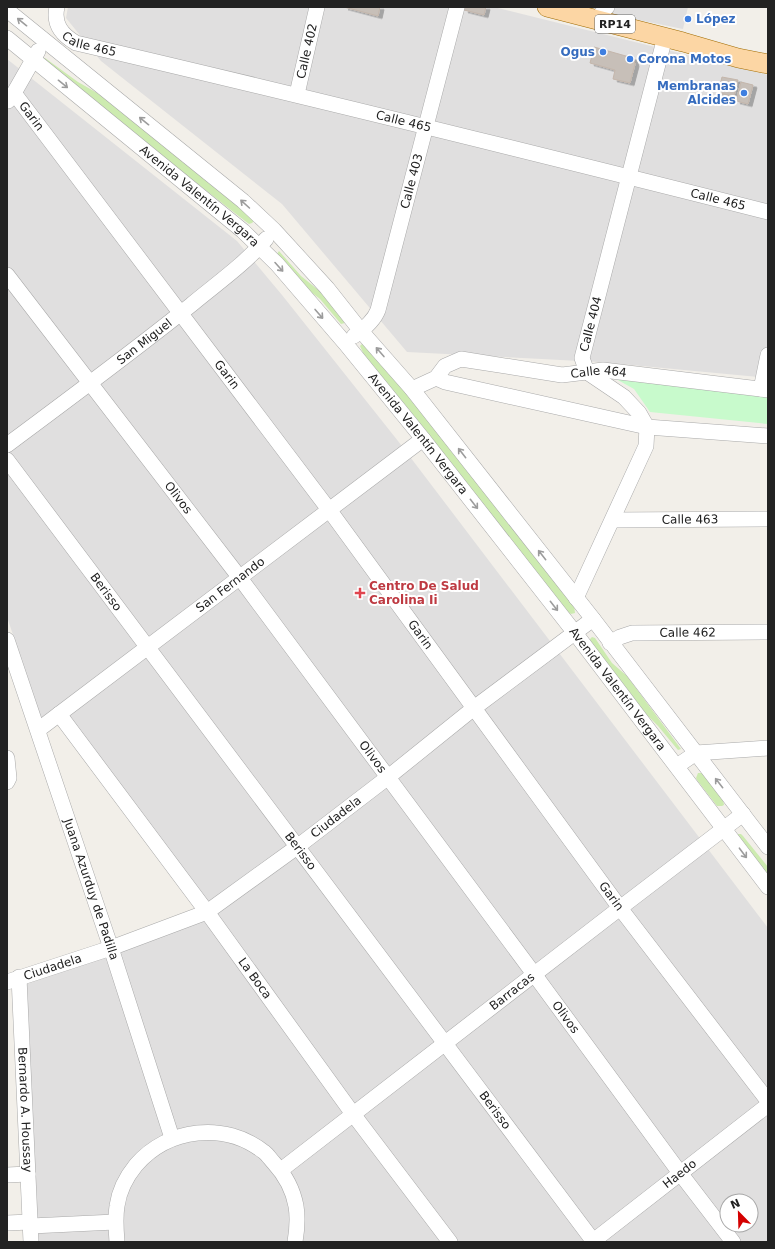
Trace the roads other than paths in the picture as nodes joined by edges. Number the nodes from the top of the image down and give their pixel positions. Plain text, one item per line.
1 (317, 7) edge
2 (458, 7) edge
3 (547, 7) edge
4 (7, 10) edge
5 (576, 10) edge
6 (602, 13) edge
7 (57, 15) edge
8 (664, 37) junction
9 (7, 38) edge
10 (44, 40) junction
11 (683, 42) junction
12 (768, 53) edge
13 (32, 59) junction
14 (768, 64) edge
15 (297, 94) junction
16 (10, 97) edge
17 (426, 128) junction
18 (629, 177) junction
19 (768, 212) edge
20 (274, 230) junction
21 (260, 247) junction
22 (7, 275) edge
23 (180, 314) junction
24 (361, 331) junction
25 (345, 342) junction
26 (768, 356) edge
27 (587, 372) junction
28 (436, 378) junction
29 (90, 384) junction
30 (412, 389) junction
31 (764, 390) edge
32 (647, 427) junction
33 (768, 436) edge
34 (423, 439) junction
35 (7, 444) edge
36 (7, 460) edge
37 (330, 511) junction
38 (768, 519) edge
39 (613, 520) junction
40 (240, 578) junction
41 (576, 598) junction
42 (592, 619) junction
43 (768, 632) edge
44 (575, 633) junction
45 (7, 640) edge
46 (610, 643) junction
47 (148, 647) junction
48 (474, 708) junction
49 (59, 714) junction
50 (38, 730) junction
51 (768, 748) edge
52 (696, 753) junction
53 (7, 758) edge
54 (677, 766) junction
55 (387, 778) junction
56 (7, 782) edge
57 (743, 814) junction
58 (724, 828) junction
59 (297, 846) junction
60 (768, 847) edge
61 (768, 886) edge
62 (620, 908) junction
63 (207, 912) junction
64 (111, 948) junction
65 (534, 974) junction
66 (13, 980) edge
67 (445, 1043) junction
68 (768, 1101) edge
69 (768, 1105) edge
70 (353, 1114) junction
71 (172, 1138) junction
72 (281, 1170) junction
73 (680, 1173) junction
74 (28, 1174) junction
75 (7, 1175) edge
76 (115, 1222) junction
77 (7, 1223) edge
78 (30, 1224) junction
79 (31, 1242) edge
80 (117, 1242) edge
81 (295, 1242) edge
82 (450, 1242) edge
83 (593, 1242) edge
84 (733, 1242) edge

1 - 15 street, Calle 402
2 - 17 street, Calle 403
3 - 5 main road, RP14
10 -> 4 street, Avenida Valentín Vergara
5 - 6 main road, RP14
6 - 8 main road, RP14
7 - 10 street
7 - 15 street, Calle 465
8 - 11 main road, RP14
8 - 18 street, Calle 404
9 - 13 street, Avenida Valentín Vergara
10 - 13 street
20 -> 10 street, Avenida Valentín Vergara
11 - 12 main road, RP14
11 - 14 main road, RP14
13 - 16 street
13 -> 21 street, Avenida Valentín Vergara
15 - 17 street, Calle 465
16 - 23 street, Garin
17 - 18 street, Calle 465
17 - 24 street, Calle 403
18 - 19 street, Calle 465
18 - 27 street, Calle 404
20 - 21 street, San Miguel
20 - 24 street, Avenida Valentín Vergara
21 - 23 street, San Miguel
21 -> 25 street, Avenida Valentín Vergara
22 - 29 street, Olivos
23 - 29 street, San Miguel
23 - 37 street, Garin
24 - 25 street, Calle 403
30 -> 24 street, Avenida Valentín Vergara
25 - 34 street, Avenida Valentín Vergara
26 - 31 street
27 - 28 street, Calle 464
27 - 31 street, Calle 464
27 - 32 street
28 - 30 street, Calle 464
28 - 32 street
29 - 35 street, San Miguel
29 - 40 street, Olivos
41 -> 30 street, Avenida Valentín Vergara
32 - 33 street
32 - 39 street
34 - 37 street, San Fernando
34 -> 44 street, Avenida Valentín Vergara
36 - 47 street, Berisso
37 - 40 street, San Fernando
37 - 48 street, Garin
38 - 39 street, Calle 463
39 - 41 street
40 - 47 street, San Fernando
40 - 55 street, Olivos
41 - 42 street, Avenida Valentín Vergara
42 - 44 street, Ciudadela
42 - 46 street, Avenida Valentín Vergara
43 - 46 street, Calle 462
44 - 48 street, Ciudadela
44 - 54 street, Avenida Valentín Vergara
45 - 50 street, Juana Azurduy de Padilla
46 - 52 street, Avenida Valentín Vergara
47 - 49 street, San Fernando
47 - 59 street, Berisso
48 - 55 street, Ciudadela
48 - 62 street, Garin
49 - 50 street, San Fernando
49 - 63 street, La Boca
50 - 64 street, Juana Azurduy de Padilla
51 - 52 street
52 - 54 street
57 -> 52 street, Avenida Valentín Vergara
53 - 56 street
54 - 58 street, Avenida Valentín Vergara
55 - 59 street, Ciudadela
55 - 65 street, Olivos
57 - 58 street, Barracas
57 - 60 street, Avenida Valentín Vergara
58 -> 61 street, Avenida Valentín Vergara
58 - 62 street, Barracas
59 - 63 street, Ciudadela
59 - 67 street, Berisso
62 - 65 street, Barracas
62 - 68 street, Garin
63 - 64 street, Ciudadela
63 - 70 street, La Boca
64 - 66 street, Ciudadela
64 - 71 street, Juana Azurduy de Padilla
65 - 67 street, Barracas
65 - 73 street, Olivos
66 - 74 street, Bernardo A. Houssay
67 - 70 street, Barracas
67 - 83 street, Berisso
69 - 73 street, Haedo
70 - 72 street, Barracas
70 - 82 street, La Boca
71 - 72 street
71 - 76 street
72 - 81 street
73 - 83 street, Haedo
73 - 84 street, Olivos
74 - 75 street
74 - 78 street, Bernardo A. Houssay
76 - 78 street
76 - 80 street
77 - 78 street
78 - 79 street, Bernardo A. Houssay

